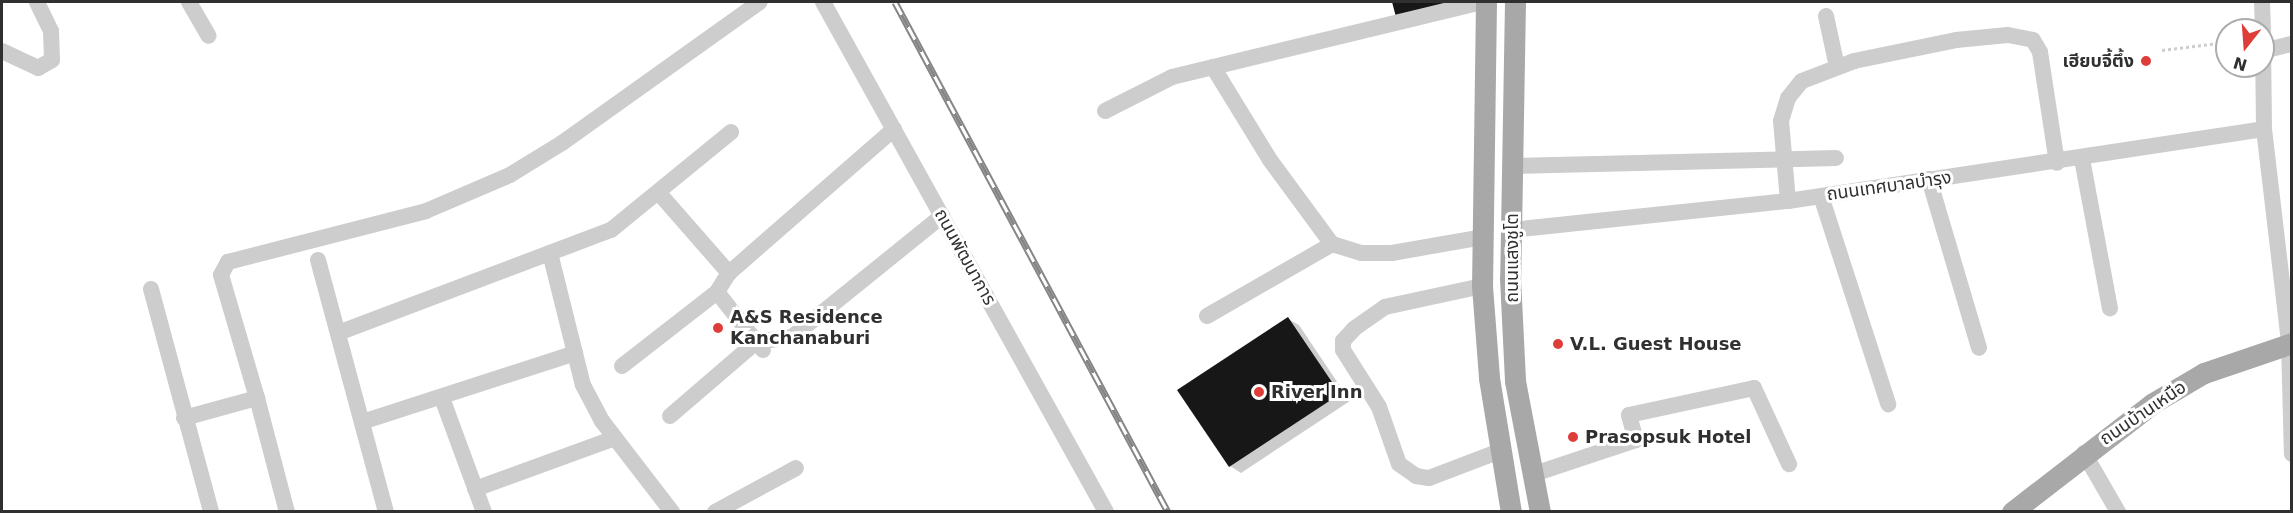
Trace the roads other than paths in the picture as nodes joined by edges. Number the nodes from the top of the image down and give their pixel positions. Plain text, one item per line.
1 (37, 2) edge
2 (189, 2) edge
3 (760, 2) edge
4 (823, 2) edge
5 (1484, 2) edge
6 (1515, 2) edge
7 (2262, 2) edge
8 (1826, 16) dead end
9 (2263, 18) edge
10 (209, 36) dead end
11 (2292, 44) edge
12 (2275, 48) edge
13 (2, 51) edge
14 (1213, 67) junction
15 (1836, 67) junction
16 (2263, 78) edge
17 (1106, 111) dead end
18 (894, 129) junction
19 (2264, 129) junction
20 (731, 132) dead end
21 (1782, 157) junction
22 (1836, 158) dead end
23 (2082, 159) junction
24 (2057, 163) junction
25 (1512, 165) junction
26 (1929, 179) junction
27 (658, 192) junction
28 (1821, 196) junction
29 (1788, 201) junction
30 (942, 216) junction
31 (1511, 230) junction
32 (1483, 237) junction
33 (1332, 244) junction
34 (550, 253) junction
35 (318, 260) dead end
36 (729, 273) junction
37 (1482, 286) junction
38 (151, 289) dead end
39 (717, 292) junction
40 (2110, 308) dead end
41 (1208, 316) dead end
42 (338, 333) junction
43 (2290, 343) edge
44 (759, 346) junction
45 (1979, 348) dead end
46 (575, 353) junction
47 (622, 366) dead end
48 (257, 398) junction
49 (442, 398) junction
50 (1888, 404) dead end
51 (670, 416) dead end
52 (183, 418) junction
53 (362, 422) junction
54 (615, 438) junction
55 (1525, 447) junction
56 (1500, 451) junction
57 (2084, 453) junction
58 (2292, 454) edge
59 (1789, 464) dead end
60 (796, 468) dead end
61 (1531, 475) junction
62 (475, 489) junction
63 (211, 512) edge
64 (287, 512) edge
65 (386, 512) edge
66 (484, 512) edge
67 (672, 512) edge
68 (715, 512) edge
69 (1107, 512) edge
70 (1511, 512) edge
71 (1540, 512) edge
72 (2012, 512) edge
73 (2118, 512) edge

1 - 13 street
2 - 10 street
3 - 48 street
4 - 18 street, ถนนพัฒนาการ
5 - 14 street
5 - 32 main road, ถนนแสงชูโต
6 - 25 main road, ถนนแสงชูโต
7 - 9 street
8 - 15 street
11 - 12 street
14 - 17 street
14 - 33 street
15 - 21 street
15 - 24 street
16 - 19 street
18 - 30 street, ถนนพัฒนาการ
18 - 36 street
19 - 23 street, ถนนเทศบาลบำรุง
19 - 43 street
20 - 27 street
21 - 22 street
21 - 25 street
21 - 29 street
23 - 24 street, ถนนเทศบาลบำรุง
23 - 40 street
24 - 26 street, ถนนเทศบาลบำรุง
25 - 31 main road, ถนนแสงชูโต
26 - 28 street, ถนนเทศบาลบำรุง
26 - 45 street
27 - 34 street
27 - 36 street
28 - 29 street, ถนนเทศบาลบำรุง
28 - 50 street
29 - 31 street, ถนนเทศบาลบำรุง
30 - 44 street
30 - 69 street, ถนนพัฒนาการ
31 - 55 main road, ถนนแสงชูโต
32 - 33 street
32 - 37 main road, ถนนแสงชูโต
33 - 41 street
34 - 42 street
34 - 46 street
35 - 42 street
36 - 39 street
37 - 56 main road, ถนนแสงชูโต
37 - 56 street
38 - 52 street
39 - 44 street
39 - 47 street
42 - 53 street
43 - 57 main road, ถนนบ้านเหนือ
43 - 58 street
44 - 51 street
46 - 49 street
46 - 54 street
48 - 52 street
48 - 64 street
49 - 53 street
49 - 62 street
52 - 63 street
53 - 65 street
54 - 62 street
54 - 67 street
55 - 56 main road
55 - 61 main road, ถนนแสงชูโต
56 - 70 main road, ถนนแสงชูโต
57 - 72 main road, ถนนบ้านเหนือ
57 - 73 street
59 - 61 street
60 - 68 street
61 - 71 main road, ถนนแสงชูโต
62 - 66 street

